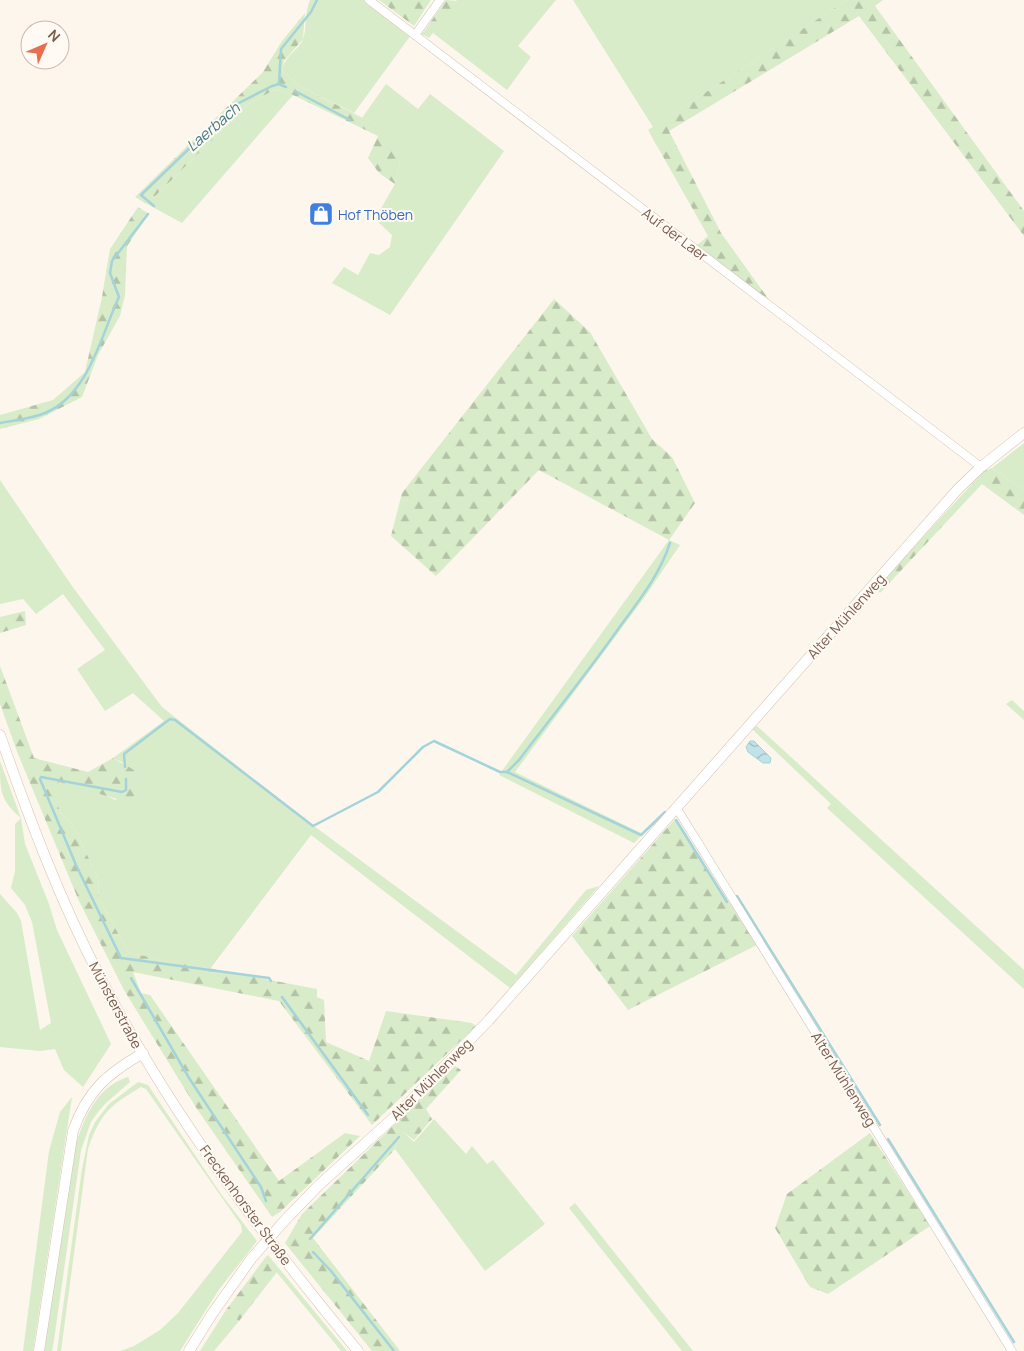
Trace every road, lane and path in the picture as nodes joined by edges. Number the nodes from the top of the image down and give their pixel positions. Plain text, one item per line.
1 (369, 0) edge
2 (440, 0) edge
3 (415, 36) junction
4 (1024, 433) edge
5 (981, 467) junction
6 (0, 735) edge
7 (676, 807) junction
8 (143, 1053) junction
9 (39, 1351) edge
10 (189, 1351) edge
11 (358, 1351) edge
12 (1012, 1351) edge

1 - 3 street, Auf der Laer
2 - 3 street
3 - 5 street, Auf der Laer
4 - 5 street, Alter Mühlenweg
5 - 7 street, Alter Mühlenweg
6 - 8 street, Münsterstraße
7 - 10 street, Alter Mühlenweg, bridge
7 - 12 street, Alter Mühlenweg
8 - 9 street, Münsterstraße
8 - 11 street, Freckenhorster Straße

